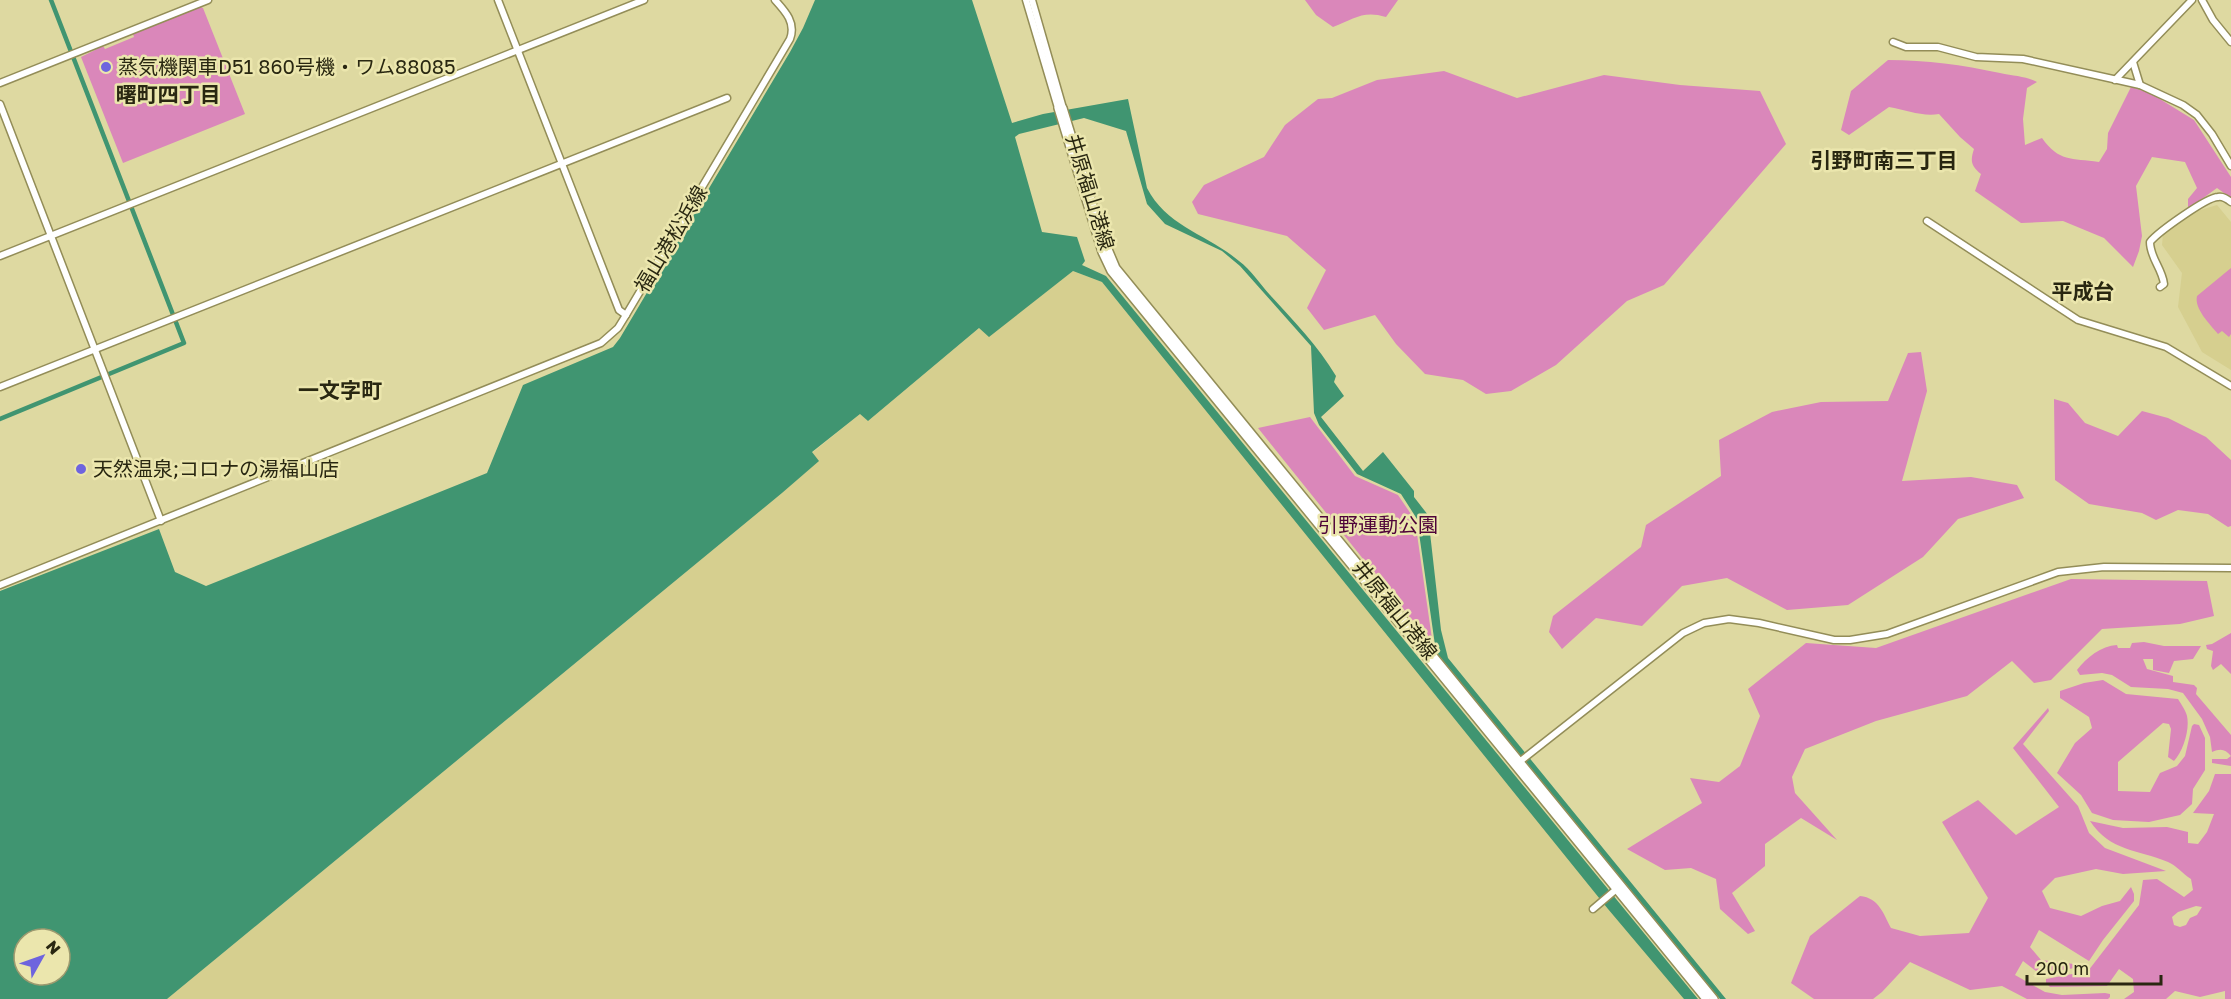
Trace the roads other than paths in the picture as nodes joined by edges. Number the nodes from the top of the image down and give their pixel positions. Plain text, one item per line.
1 (208, 0) edge
2 (498, 0) edge
3 (644, 0) edge
4 (775, 0) edge
5 (1026, 0) edge
6 (1032, 0) edge
7 (2192, 0) edge
8 (2202, 0) edge
9 (1893, 42) dead end
10 (2231, 42) edge
11 (518, 50) junction
12 (2133, 62) junction
13 (2115, 80) junction
14 (0, 83) edge
15 (2139, 85) junction
16 (728, 98) dead end
17 (0, 104) edge
18 (1061, 109) junction
19 (562, 164) junction
20 (2231, 166) edge
21 (2231, 202) edge
22 (1927, 221) dead end
23 (51, 236) junction
24 (0, 256) edge
25 (2160, 287) dead end
26 (626, 315) junction
27 (95, 349) junction
28 (2231, 386) edge
29 (0, 387) edge
30 (161, 521) junction
31 (2231, 568) edge
32 (0, 585) edge
33 (1517, 763) junction
34 (1617, 889) junction
35 (1593, 909) dead end
36 (1706, 999) edge
37 (1714, 999) edge

1 - 14 street
2 - 11 street
3 - 11 street
4 - 26 street, 福山港松浜線
5 - 18 street
6 - 18 street
7 - 12 street
8 - 10 street
9 - 13 street
11 - 19 street
11 - 23 street
12 - 13 street
12 - 15 street
13 - 15 street
15 - 20 street
16 - 19 street
17 - 23 street
18 - 33 main road, 井原福山港線
19 - 26 street
19 - 27 street
21 - 25 street
22 - 28 street
23 - 24 street
23 - 27 street
26 - 30 street, 福山港松浜線
27 - 29 street
27 - 30 street
30 - 32 street, 福山港松浜線
31 - 33 street
33 - 34 main road, 井原福山港線
34 - 35 street
34 - 36 main road, 井原福山港線
34 - 37 main road, 井原福山港線

